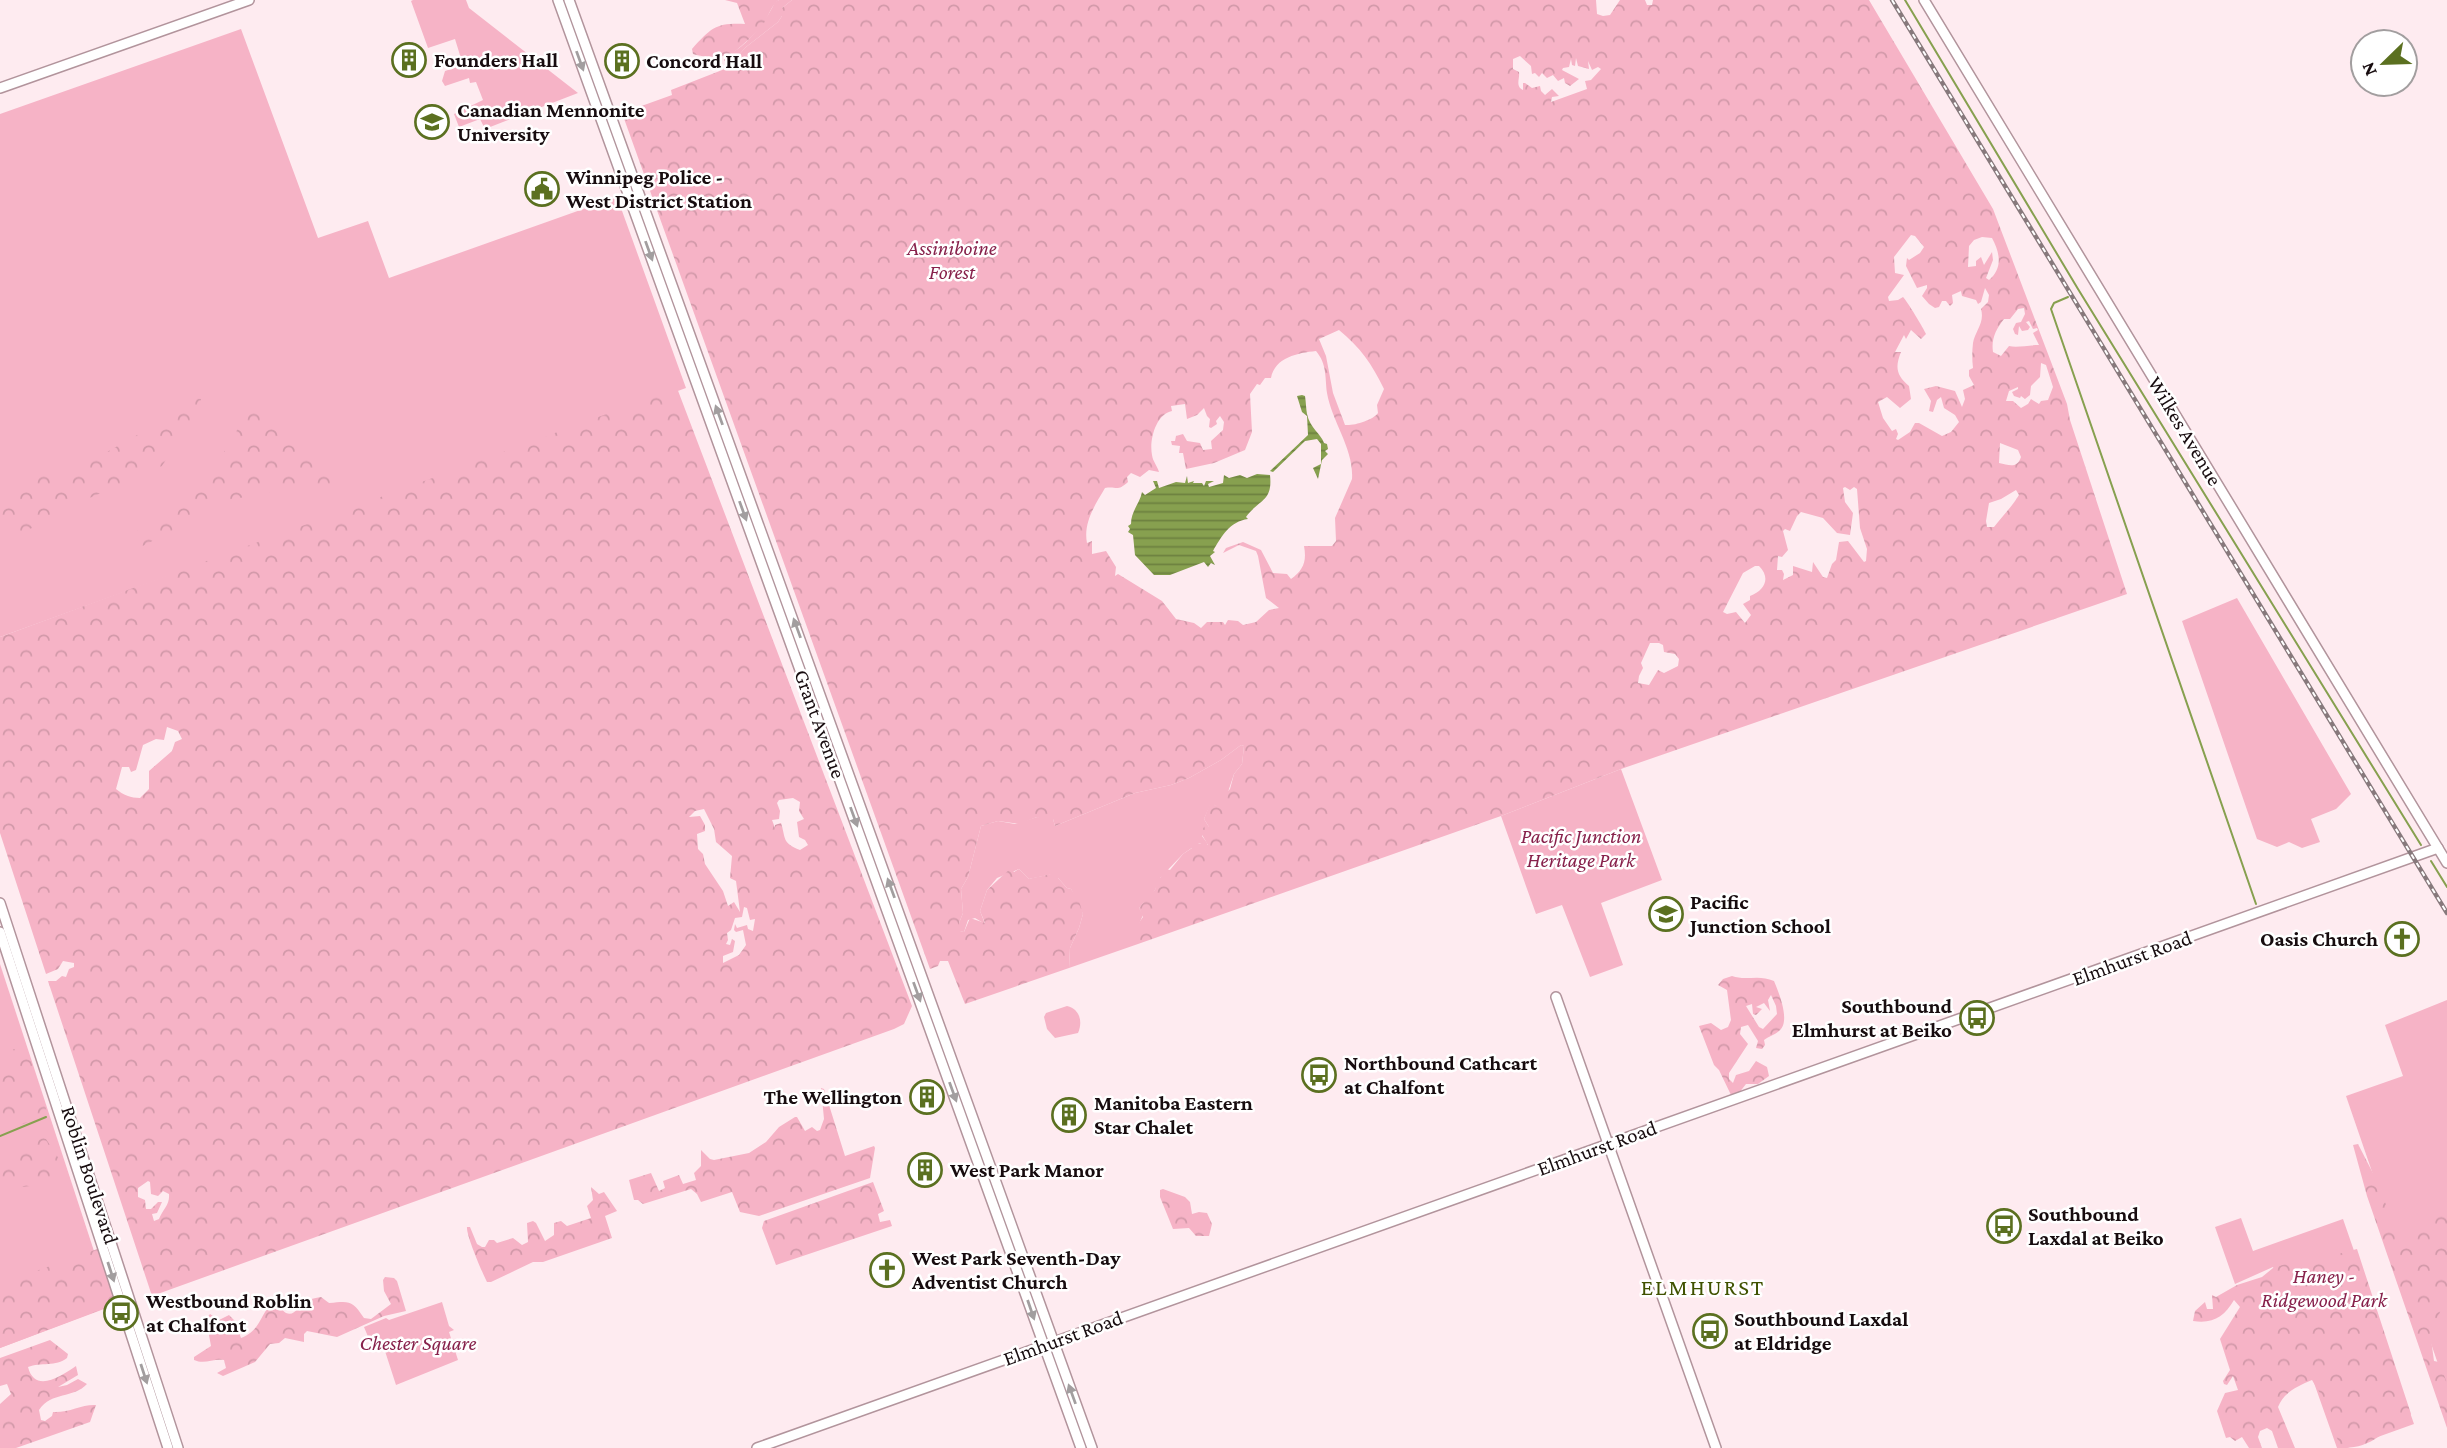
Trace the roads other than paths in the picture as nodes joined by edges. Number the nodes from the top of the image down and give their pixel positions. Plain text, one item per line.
1 (249, 0) edge
2 (558, 0) edge
3 (569, 0) edge
4 (1924, 0) edge
5 (0, 88) edge
6 (2438, 848) junction
7 (2447, 863) edge
8 (0, 903) edge
9 (0, 932) edge
10 (1556, 997) dead end
11 (1609, 1144) junction
12 (1049, 1343) junction
13 (168, 1448) edge
14 (178, 1448) edge
15 (757, 1448) edge
16 (1088, 1448) edge
17 (1716, 1448) edge

1 - 5 main road
2 -> 12 main road, Grant Avenue
12 -> 3 main road, Grant Avenue
4 - 6 main road, Wilkes Avenue
6 - 7 main road, Wilkes Avenue
6 - 11 main road, Elmhurst Road
8 - 14 main road, Roblin Boulevard
9 -> 13 main road, Roblin Boulevard
10 - 11 main road
11 - 12 main road, Elmhurst Road
11 - 17 main road
12 - 15 main road, Elmhurst Road
12 - 16 main road, Grant Avenue

